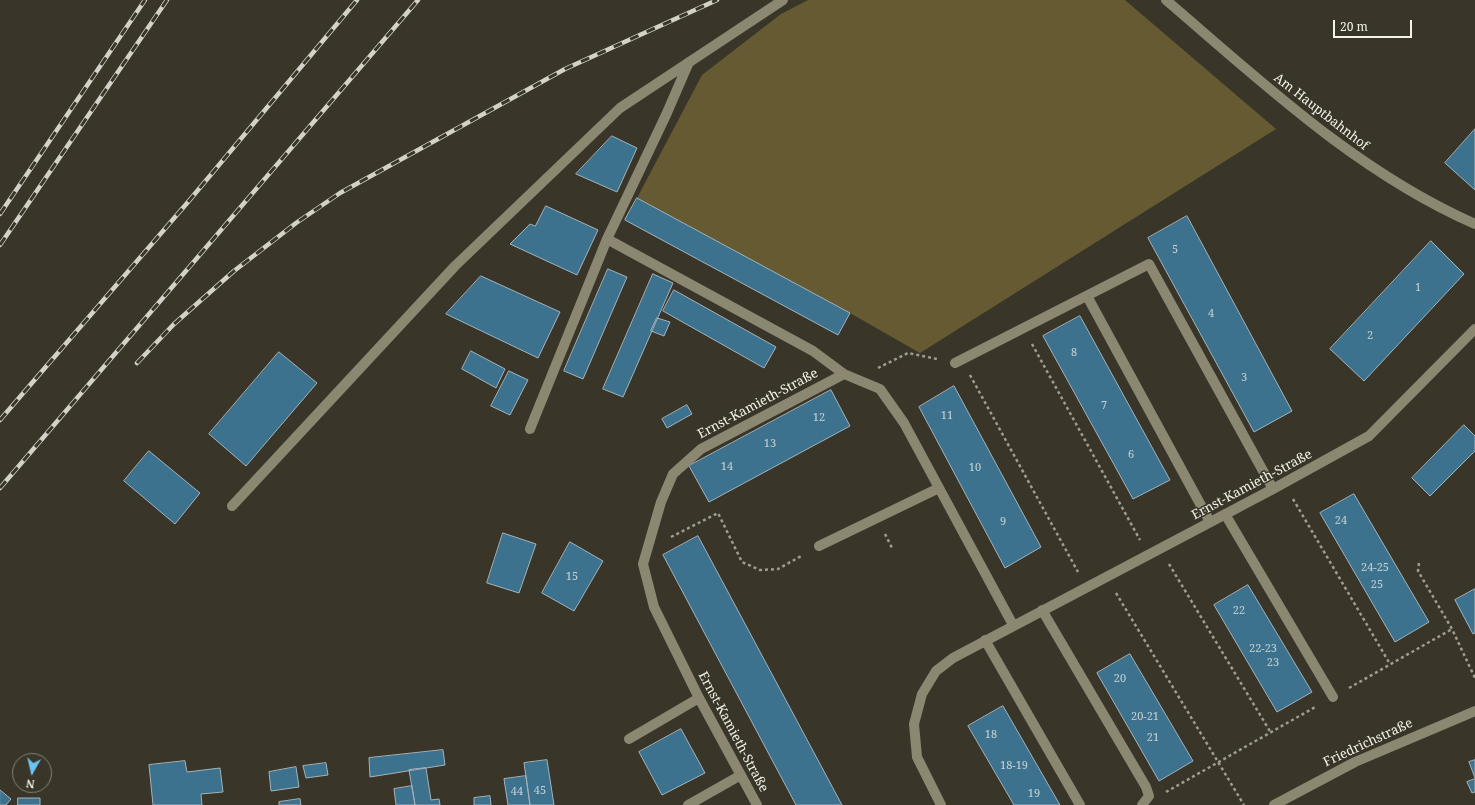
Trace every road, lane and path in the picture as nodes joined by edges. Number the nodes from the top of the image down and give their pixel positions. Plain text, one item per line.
1 (783, 0) edge
2 (1166, 0) edge
3 (689, 62) junction
4 (1475, 224) edge
5 (607, 239) junction
6 (1087, 296) junction
7 (1024, 329) junction
8 (1475, 329) edge
9 (958, 361) junction
10 (844, 374) junction
11 (862, 382) junction
12 (530, 429) dead end
13 (1284, 483) junction
14 (939, 488) junction
15 (1273, 489) junction
16 (232, 506) dead end
17 (1224, 514) junction
18 (1210, 522) junction
19 (819, 546) joint
20 (1160, 548) junction
21 (647, 549) junction
22 (1148, 554) junction
23 (1419, 562) dead end
24 (1106, 576) junction
25 (1085, 587) junction
26 (1042, 610) junction
27 (1013, 625) junction
28 (1452, 629) junction
29 (985, 640) junction
30 (1390, 664) junction
31 (1475, 678) edge
32 (1333, 697) junction
33 (699, 698) junction
34 (1475, 711) edge
35 (1271, 733) junction
36 (629, 739) dead end
37 (1218, 763) junction
38 (741, 776) junction
39 (1149, 796) junction
40 (688, 805) edge
41 (757, 805) edge
42 (941, 805) edge
43 (1080, 805) edge
44 (1142, 805) edge
45 (1244, 805) edge
46 (1274, 805) edge

1 - 3 street
2 - 4 street, Am Hauptbahnhof
3 - 5 street
3 - 16 street
5 - 10 street
5 - 12 street
6 - 7 street
6 - 15 street
6 - 18 street
7 - 9 street
7 - 22 path
8 - 13 street, Ernst-Kamieth-Straße
9 - 11 path
9 - 25 path
10 - 11 street
10 - 21 street, Ernst-Kamieth-Straße
11 - 14 street
13 - 15 street, Ernst-Kamieth-Straße
13 - 30 path
14 - 19 street
14 - 27 street
15 - 17 street, Ernst-Kamieth-Straße
17 - 18 street, Ernst-Kamieth-Straße
17 - 32 street
18 - 20 street, Ernst-Kamieth-Straße
19 - 21 path
20 - 22 street, Ernst-Kamieth-Straße
20 - 35 path
21 - 33 street, Ernst-Kamieth-Straße
22 - 24 street, Ernst-Kamieth-Straße
23 - 28 path
24 - 25 street, Ernst-Kamieth-Straße
24 - 37 path
25 - 26 street, Ernst-Kamieth-Straße
26 - 27 street, Ernst-Kamieth-Straße
26 - 39 street
27 - 29 street, Ernst-Kamieth-Straße
28 - 30 path
28 - 31 path
29 - 42 street, Ernst-Kamieth-Straße
29 - 43 street
30 - 32 path
32 - 35 path
33 - 36 street
33 - 38 street, Ernst-Kamieth-Straße
34 - 46 street, Friedrichstraße
35 - 37 path
37 - 39 path
37 - 45 path
38 - 40 street
38 - 41 street, Ernst-Kamieth-Straße
39 - 44 street

